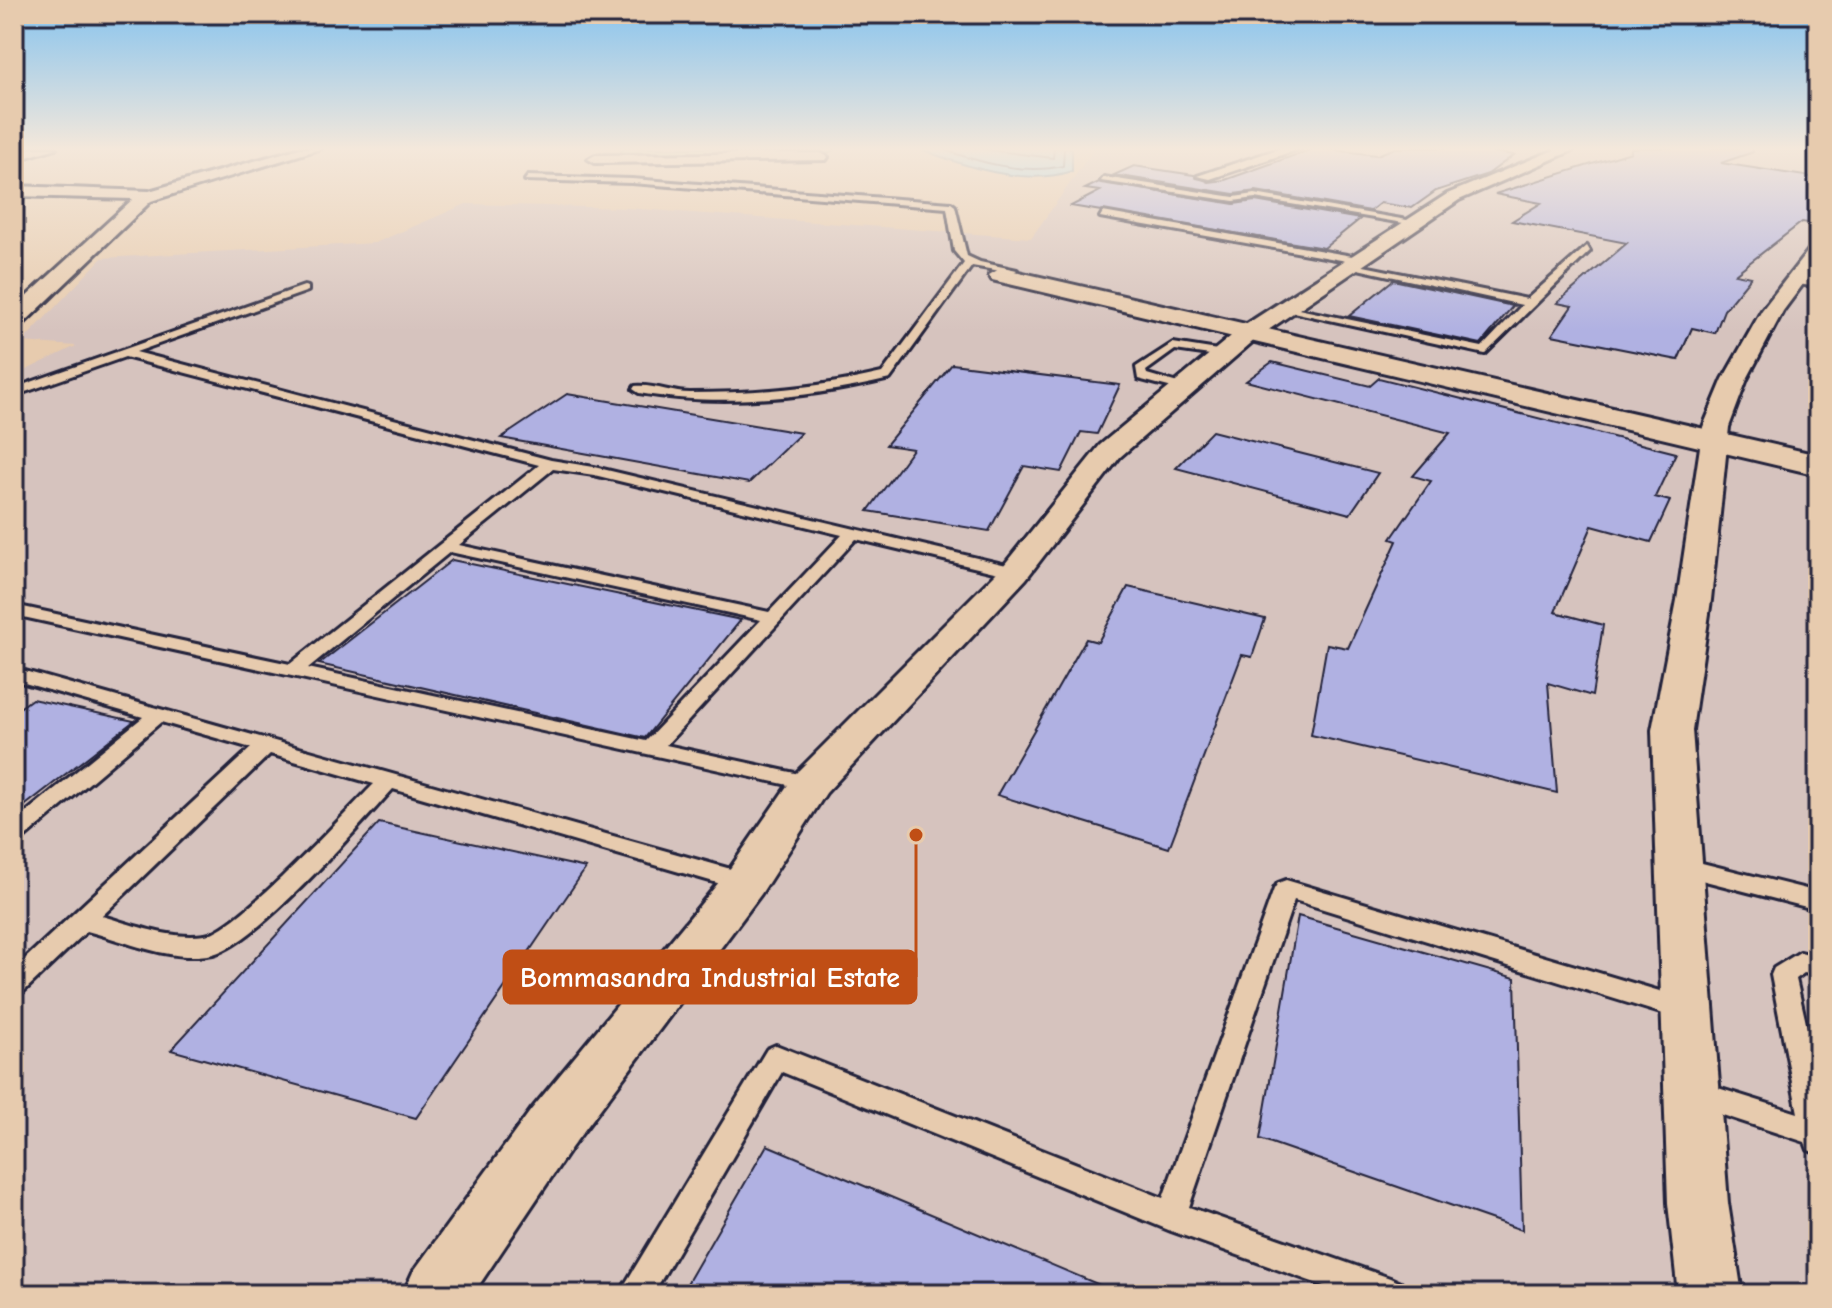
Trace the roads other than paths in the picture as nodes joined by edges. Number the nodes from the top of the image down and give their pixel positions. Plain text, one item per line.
1 (132, 209) edge
2 (952, 209) edge
3 (1335, 209) edge
4 (1435, 209) edge
5 (1103, 215) dead end
6 (1415, 222) junction
7 (1587, 249) dead end
8 (1818, 251) edge
9 (1405, 262) dead end
10 (1354, 263) junction
11 (968, 265) junction
12 (1006, 273) joint
13 (1390, 274) junction
14 (1807, 283) edge
15 (304, 289) dead end
16 (1529, 303) junction
17 (16, 314) edge
18 (1254, 330) junction
19 (125, 353) junction
20 (639, 389) dead end
21 (14, 392) edge
22 (1717, 434) junction
23 (1818, 450) edge
24 (550, 464) junction
25 (1818, 465) edge
26 (851, 535) junction
27 (447, 547) junction
28 (1015, 572) junction
29 (14, 610) edge
30 (771, 617) junction
31 (293, 671) junction
32 (14, 674) edge
33 (158, 715) junction
34 (265, 747) junction
35 (649, 750) junction
36 (388, 782) junction
37 (811, 783) junction
38 (14, 834) edge
39 (1679, 866) junction
40 (745, 882) junction
41 (1818, 901) edge
42 (85, 921) junction
43 (1818, 966) edge
44 (14, 985) edge
45 (1687, 1011) junction
46 (1692, 1093) junction
47 (1817, 1136) edge
48 (1171, 1216) junction
49 (435, 1294) edge
50 (635, 1294) edge
51 (1390, 1294) edge
52 (1710, 1294) edge

1 - 17 street
2 - 11 lane
3 - 6 lane
4 - 6 street
5 - 10 lane
6 - 10 street
7 - 16 lane
8 - 14 street
9 - 13 lane
10 - 13 lane
10 - 18 street
11 - 12 lane
11 - 20 lane
12 - 18 street
13 - 16 lane
14 - 22 street
15 - 19 lane
16 - 18 lane
18 - 22 street
18 - 28 street
19 - 21 lane
19 - 24 lane
22 - 23 street
22 - 25 street
22 - 39 street
24 - 26 lane
24 - 27 lane
26 - 28 lane
26 - 30 lane
27 - 30 lane
27 - 31 lane
28 - 37 street
29 - 31 lane
30 - 35 lane
31 - 35 lane
32 - 33 lane
33 - 34 lane
33 - 38 lane
34 - 36 lane
34 - 42 lane
35 - 37 lane
36 - 40 lane
36 - 42 lane
37 - 40 street
39 - 41 lane
39 - 45 street
40 - 49 street
42 - 44 lane
43 - 47 lane
45 - 46 street
45 - 48 lane
46 - 47 lane
46 - 52 street
48 - 50 lane
48 - 51 lane

